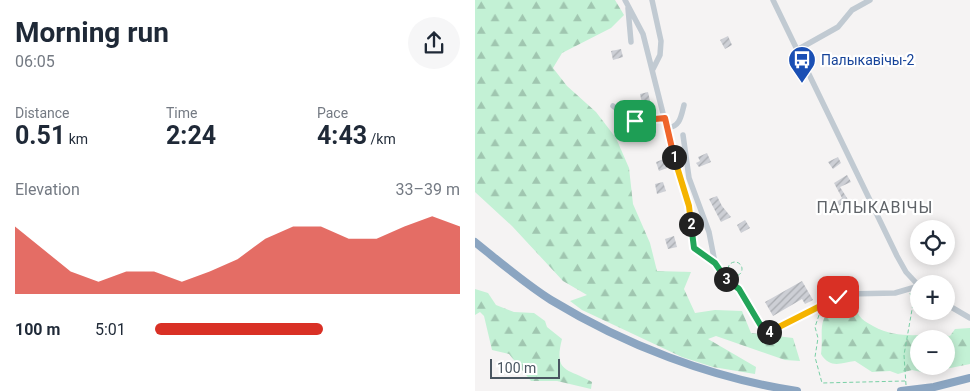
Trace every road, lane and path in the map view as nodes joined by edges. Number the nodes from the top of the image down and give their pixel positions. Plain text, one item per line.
1 (625, 0) edge
2 (651, 0) edge
3 (773, 0) edge
4 (870, 0) edge
5 (628, 6) junction
6 (631, 42) dead end
7 (797, 50) junction
8 (653, 70) junction
9 (684, 105) dead end
10 (613, 106) dead end
11 (665, 118) junction
12 (667, 128) junction
13 (683, 135) dead end
14 (475, 242) edge
15 (715, 263) junction
16 (740, 274) joint
17 (910, 276) edge
18 (909, 290) joint
19 (821, 307) junction
20 (955, 309) edge
21 (970, 318) edge
22 (970, 378) edge
23 (905, 381) junction
24 (797, 391) edge
25 (904, 391) edge

1 - 5 street
2 - 8 street
3 - 7 street
4 - 7 street
5 - 6 street
5 - 8 street
7 - 17 street
8 - 11 street
9 - 12 street
10 - 11 street
11 - 12 street
12 - 15 street
13 - 15 street
14 - 24 highway
15 - 19 street
16 - 16 path
18 - 19 street
18 - 23 path
19 - 23 path
20 - 21 street
22 - 25 highway
23 - 25 path

